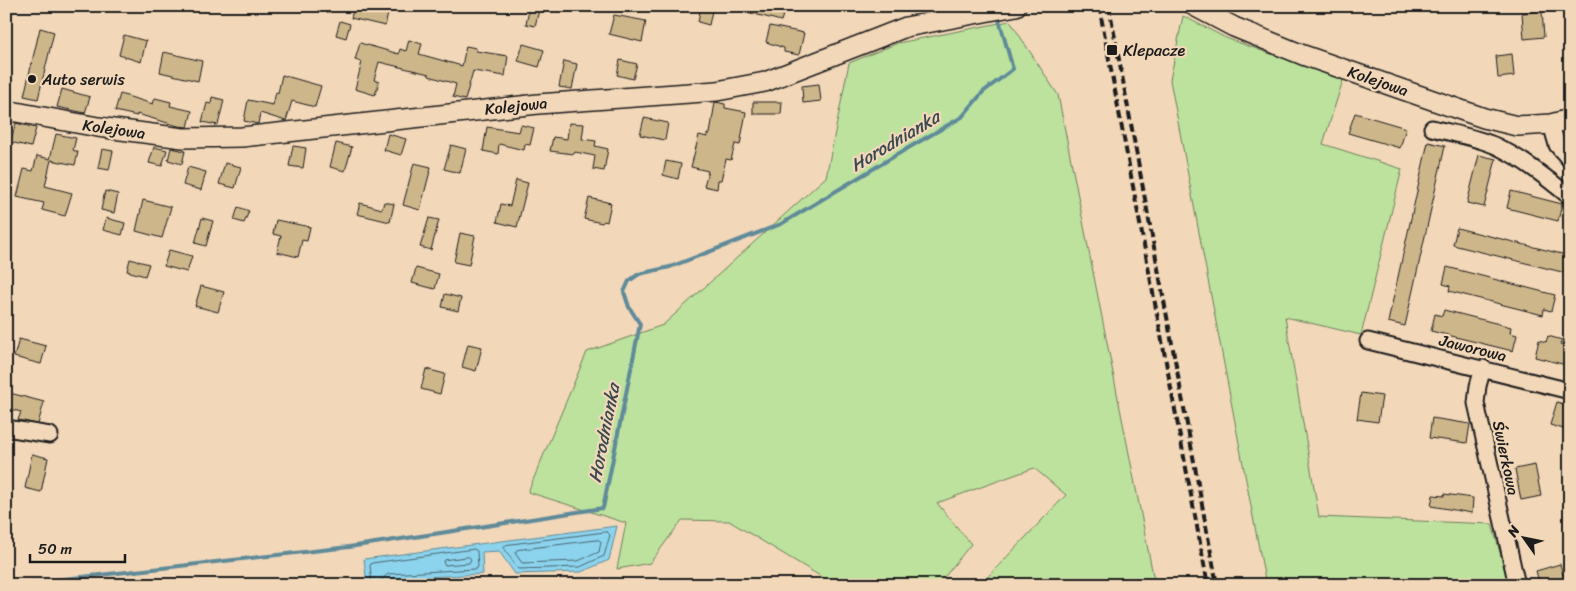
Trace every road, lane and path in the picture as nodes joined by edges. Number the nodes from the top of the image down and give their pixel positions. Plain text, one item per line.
1 (1194, 6) edge
2 (1013, 7) edge
3 (962, 11) edge
4 (6, 112) edge
5 (1570, 119) edge
6 (1551, 124) junction
7 (1432, 128) dead end
8 (1570, 160) edge
9 (1570, 196) edge
10 (1368, 341) dead end
11 (1483, 368) junction
12 (1570, 390) edge
13 (6, 428) edge
14 (50, 435) dead end
15 (1517, 585) edge

1 - 6 street, Kolejowa
2 - 3 street, Kolejowa
3 - 4 street, Kolejowa
5 - 6 street, Kolejowa
6 - 8 street
7 - 9 street
10 - 11 street, Jaworowa
11 - 12 street, Jaworowa
11 - 15 street, Świerkowa
13 - 14 street

